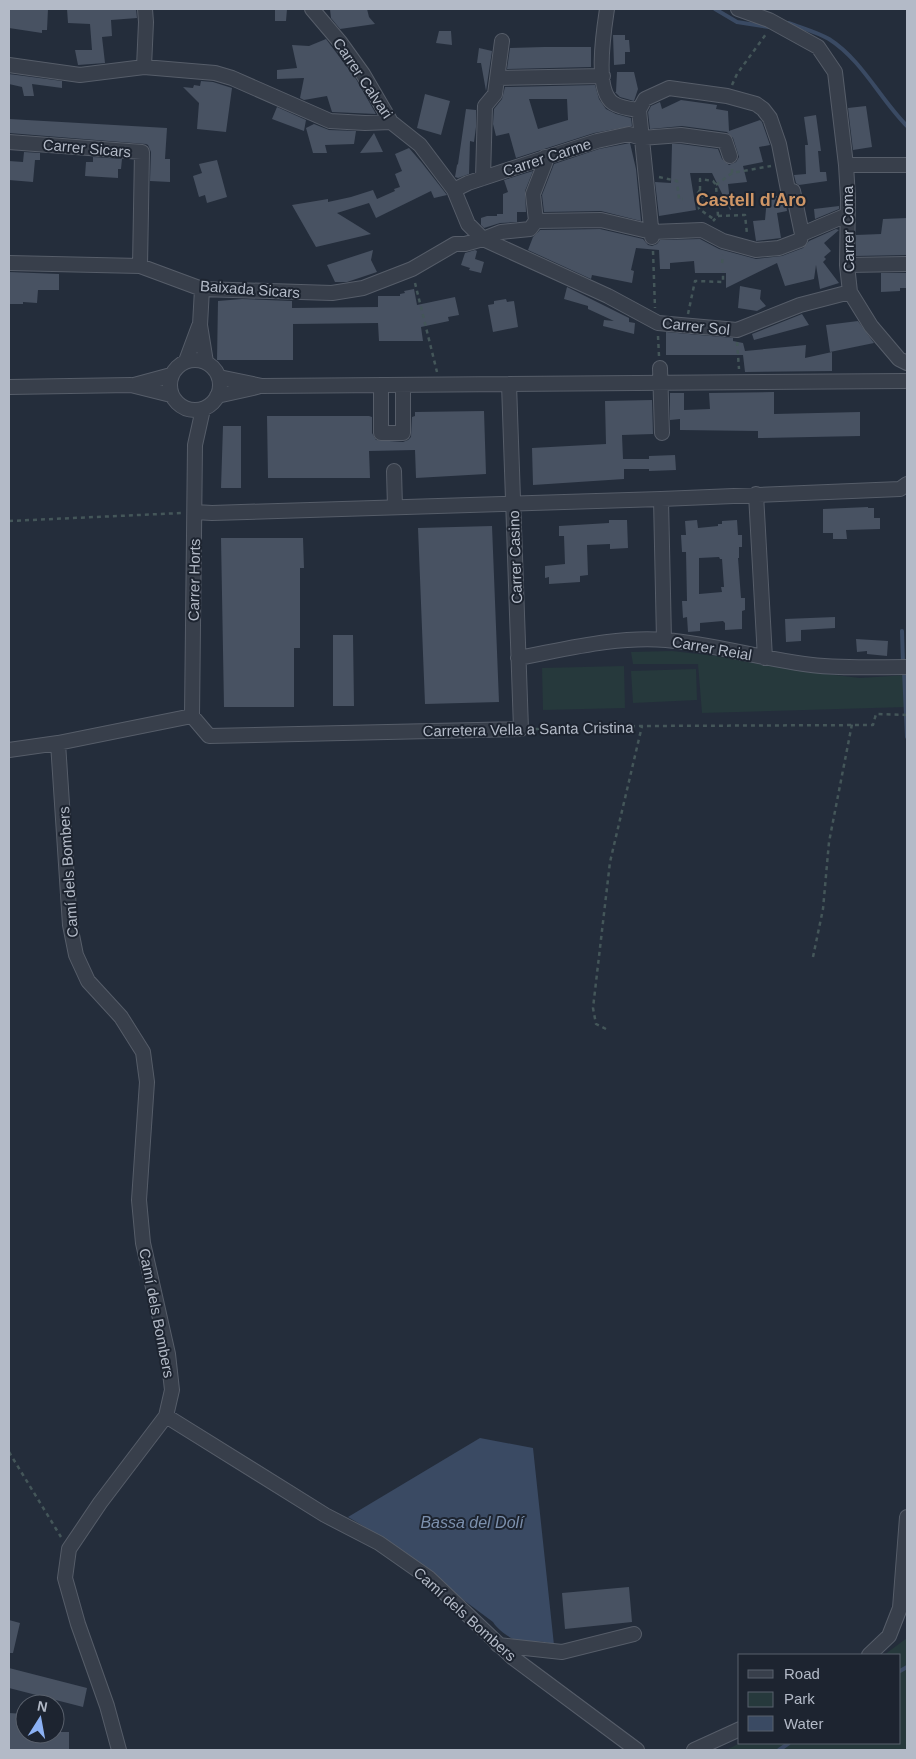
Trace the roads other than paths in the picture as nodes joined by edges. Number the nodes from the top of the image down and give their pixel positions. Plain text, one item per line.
1 (145, 9) edge
2 (312, 9) edge
3 (607, 9) edge
4 (738, 9) edge
5 (502, 41) dead end
6 (9, 65) edge
7 (144, 67) junction
8 (603, 76) junction
9 (497, 78) junction
10 (639, 110) junction
11 (391, 122) junction
12 (641, 138) junction
13 (9, 142) edge
14 (730, 156) road end
15 (545, 158) junction
16 (907, 165) edge
17 (846, 166) junction
18 (483, 178) junction
19 (454, 190) junction
20 (847, 215) junction
21 (536, 221) junction
22 (468, 224) junction
23 (652, 234) junction
24 (802, 234) junction
25 (483, 240) junction
26 (455, 244) junction
27 (9, 263) edge
28 (847, 264) junction
29 (907, 264) edge
30 (140, 266) junction
31 (202, 289) junction
32 (850, 292) junction
33 (200, 325) junction
34 (186, 361) junction
35 (206, 362) junction
36 (907, 365) edge
37 (660, 368) road end
38 (171, 375) junction
39 (219, 377) junction
40 (660, 382) junction
41 (509, 384) junction
42 (906, 384) edge
43 (131, 385) junction
44 (381, 385) junction
45 (403, 385) junction
46 (9, 386) edge
47 (262, 386) junction
48 (171, 395) junction
49 (217, 396) junction
50 (187, 409) junction
51 (204, 409) junction
52 (662, 433) dead end
53 (196, 445) junction
54 (394, 471) dead end
55 (907, 484) edge
56 (756, 494) junction
57 (661, 499) junction
58 (513, 504) junction
59 (395, 507) junction
60 (195, 512) junction
61 (664, 640) junction
62 (518, 658) junction
63 (764, 658) junction
64 (907, 667) edge
65 (192, 716) junction
66 (521, 730) joint
67 (58, 743) junction
68 (9, 750) edge
69 (166, 1416) junction
70 (907, 1517) edge
71 (634, 1634) dead end
72 (498, 1645) junction
73 (870, 1654) edge
74 (738, 1729) edge
75 (119, 1750) edge
76 (636, 1750) edge
77 (694, 1750) edge

1 - 7 street
2 - 11 street, Carrer Calvari
3 - 8 street
4 - 17 street, Carrer Coma
5 - 9 street
6 - 7 street
7 - 11 street
8 - 9 street
8 - 10 street
9 - 18 street
10 - 12 street
10 - 24 street
11 - 19 street, Carrer Calvari
12 - 14 street, Carrer Carme
12 - 15 street, Carrer Carme
12 - 23 street
13 - 30 street, Carrer Sicars
15 - 18 street, Carrer Carme
15 - 21 street
16 - 17 street
17 - 20 street, Carrer Coma
18 - 19 street, Carrer Carme
19 - 22 street, Carrer Calvari
20 - 24 street
20 - 28 street, Carrer Coma
21 - 23 street
21 - 25 street, Baixada Sicars
22 - 25 street, Carrer Sol
22 - 26 street
23 - 24 street
25 - 26 street, Baixada Sicars
25 - 32 street, Carrer Sol
26 - 31 street, Baixada Sicars
27 - 30 street, Baixada Sicars
28 - 29 street
28 - 32 street, Carrer Coma
30 - 31 street, Baixada Sicars
31 - 33 street
32 - 36 street
33 - 34 street
33 - 35 street
34 - 35 street
34 - 38 street
35 - 39 street
36 - 42 street
37 - 40 street
38 - 43 street
38 - 48 street
39 - 47 street
39 - 49 street
40 - 41 street
40 - 42 street
40 - 52 street
41 - 45 street
41 - 58 street, Carrer Casino
43 - 46 street
43 - 48 street
44 - 45 street
44 - 45 street
44 - 47 street
47 - 49 street
48 - 50 street
49 - 51 street
50 - 51 street
50 - 53 street, Carrer Horts
51 - 53 street, Carrer Horts
53 - 60 street, Carrer Horts
54 - 59 street
55 - 56 street
56 - 57 street
56 - 63 street
57 - 58 street
57 - 61 street
58 - 59 street
58 - 62 street, Carrer Casino
59 - 60 street
60 - 65 street, Carrer Horts
61 - 62 street, Carrer Reial
61 - 63 street, Carrer Reial
62 - 66 street, Carrer Casino
63 - 64 street, Carrer Reial
65 - 66 street, Carretera Vella a Santa Cristina
65 - 67 street
67 - 68 street
67 - 69 street, Camí dels Bombers
69 - 72 street, Camí dels Bombers
69 - 75 street
70 - 73 street
71 - 72 street
72 - 76 street, Camí dels Bombers
74 - 77 street

